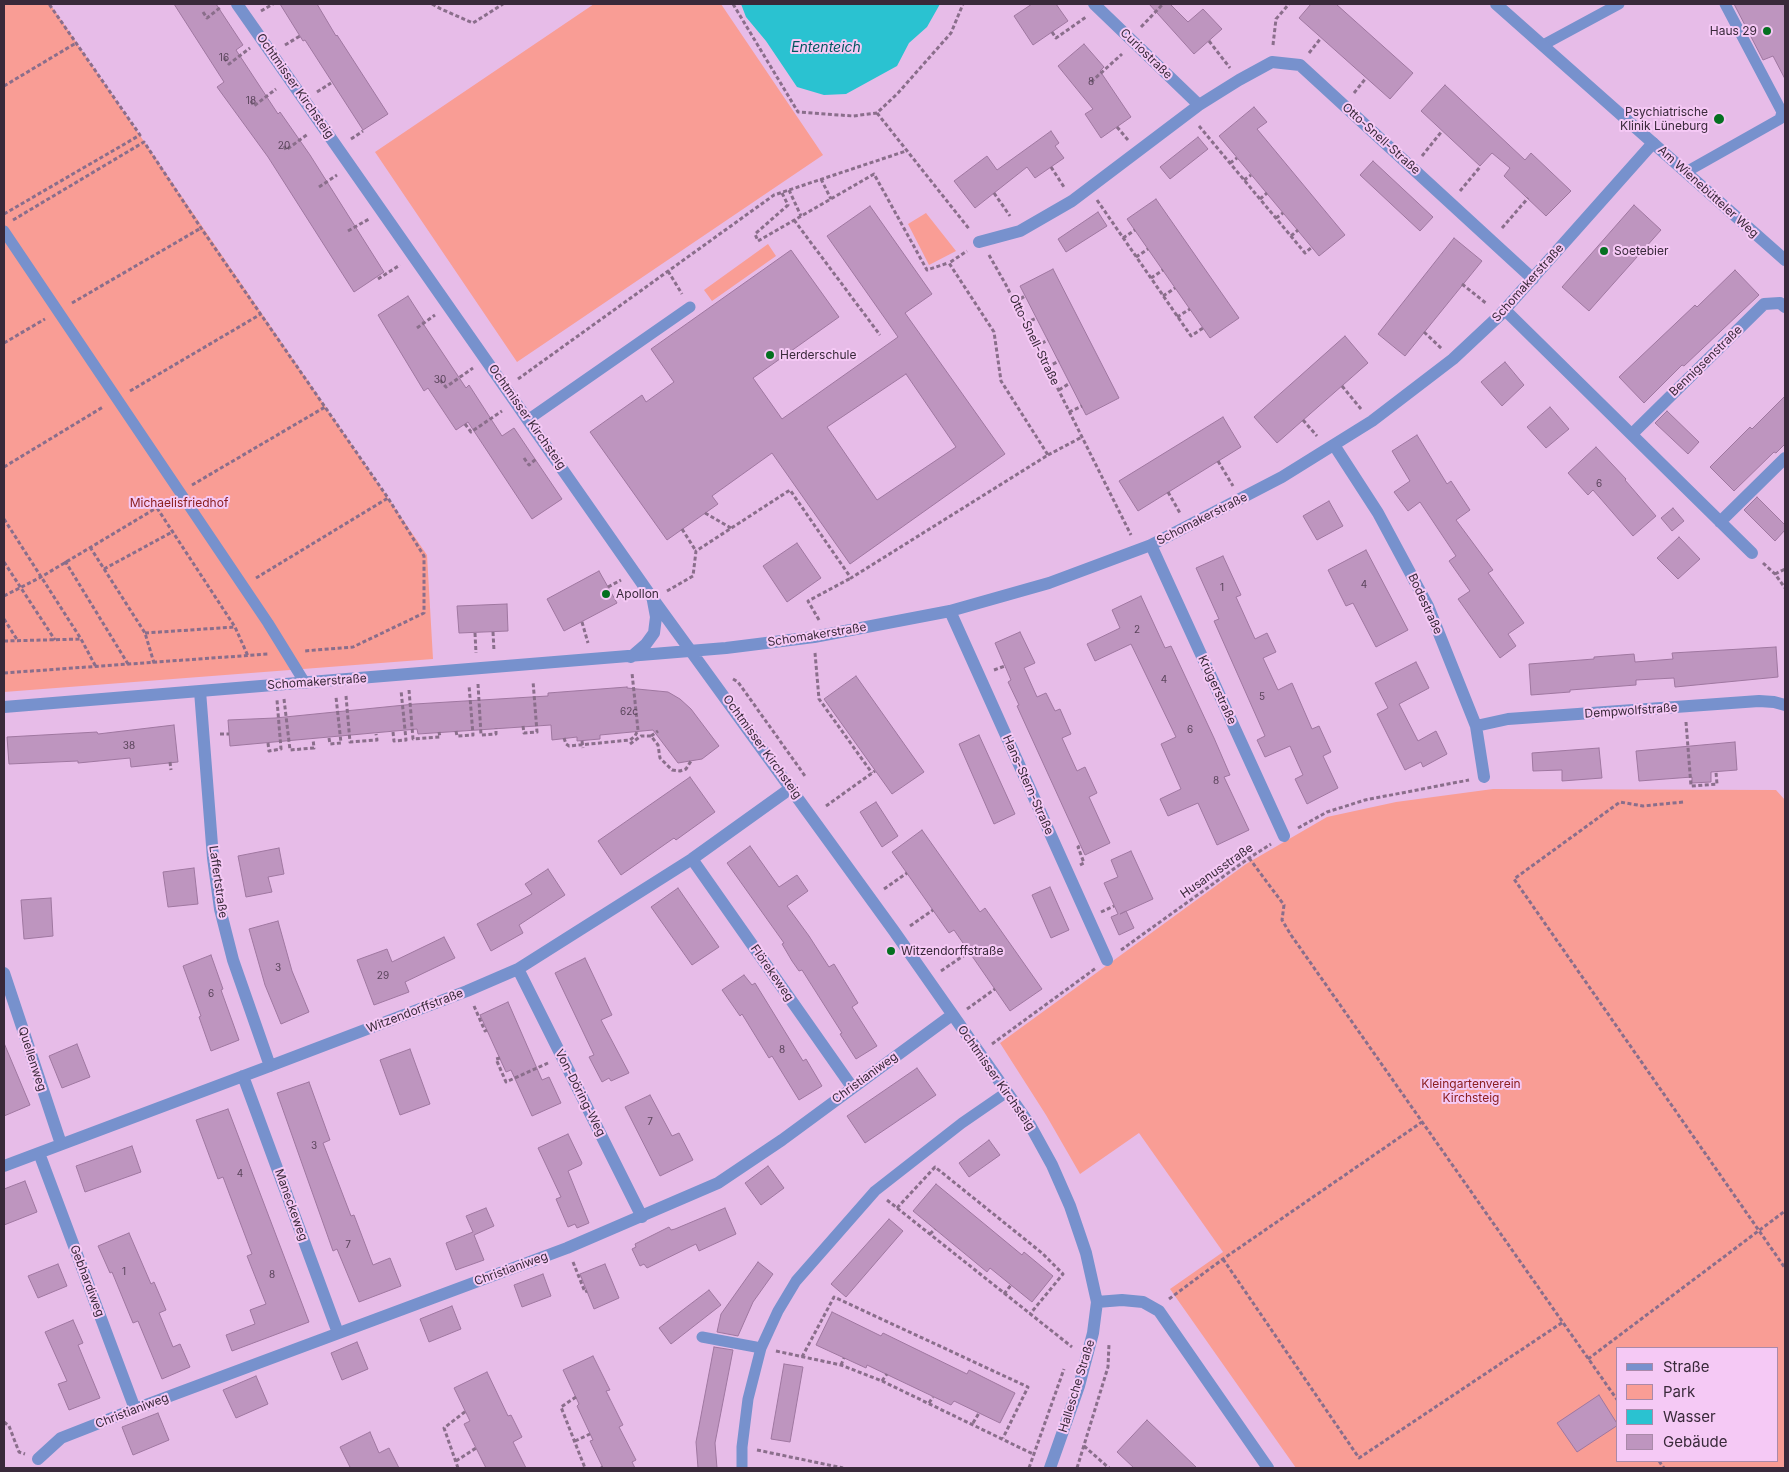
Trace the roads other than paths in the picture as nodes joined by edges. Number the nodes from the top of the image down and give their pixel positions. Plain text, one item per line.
1 (237, 4) edge
2 (1496, 4) edge
3 (1619, 4) edge
4 (1725, 4) edge
5 (1096, 6) edge
6 (1543, 45) junction
7 (1199, 105) junction
8 (1653, 143) junction
9 (1686, 172) junction
10 (4, 231) edge
11 (979, 242) road end
12 (1785, 260) edge
13 (1533, 278) junction
14 (688, 304) road end
15 (1785, 306) edge
16 (1503, 312) junction
17 (529, 419) junction
18 (1632, 434) junction
19 (1334, 445) junction
20 (1785, 458) edge
21 (1720, 522) junction
22 (1145, 547) junction
23 (1752, 553) road end
24 (653, 598) junction
25 (950, 611) junction
26 (693, 652) junction
27 (631, 657) junction
28 (305, 683) junction
29 (200, 691) junction
30 (1785, 705) edge
31 (4, 707) edge
32 (1476, 726) junction
33 (1484, 777) road end
34 (791, 788) junction
35 (1284, 836) road end
36 (692, 859) junction
37 (1107, 960) road end
38 (518, 969) junction
39 (4, 973) edge
40 (952, 1015) junction
41 (270, 1066) junction
42 (243, 1076) junction
43 (852, 1087) junction
44 (1006, 1092) junction
45 (61, 1144) junction
46 (39, 1153) junction
47 (4, 1166) edge
48 (642, 1217) junction
49 (1096, 1302) junction
50 (338, 1333) junction
51 (702, 1337) dead end
52 (761, 1348) junction
53 (135, 1409) junction
54 (38, 1459) road end
55 (742, 1468) edge
56 (1050, 1468) edge
57 (1268, 1468) edge

1 - 17 street, Ochtmisser Kirchsteig
2 - 6 street, Am Wienebütteler Weg
3 - 6 lane
4 - 9 lane
5 - 7 street, Curiostraße
6 - 8 street, Am Wienebütteler Weg
7 - 11 street
7 - 13 street, Otto-Snell-Straße
8 - 9 street, Am Wienebütteler Weg
8 - 13 street, Schomakerstraße
9 - 12 street, Am Wienebütteler Weg
10 - 28 lane
13 - 16 street, Schomakerstraße
14 - 17 lane
15 - 18 street, Bennigsenstraße
16 - 18 street
16 - 19 street, Schomakerstraße
17 - 24 street, Ochtmisser Kirchsteig
18 - 21 street
19 - 22 street, Schomakerstraße
19 - 32 street, Bodestraße
20 - 21 street
21 - 23 street
22 - 25 street, Schomakerstraße
22 - 35 street, Krügerstraße
24 - 26 street, Ochtmisser Kirchsteig
24 - 27 street
25 - 26 street, Schomakerstraße
25 - 37 street, Hans-Stern-Straße
26 - 27 street, Schomakerstraße
26 - 34 street, Ochtmisser Kirchsteig
27 - 28 street, Schomakerstraße
28 - 29 street, Schomakerstraße
29 - 31 street, Schomakerstraße
29 - 41 street, Laffertstraße
30 - 32 street, Dempwolfstraße
32 - 33 street, Bodestraße
34 - 36 street, Witzendorffstraße
34 - 40 street, Ochtmisser Kirchsteig
36 - 38 street, Witzendorffstraße
36 - 43 street, Flörekeweg
38 - 41 street, Witzendorffstraße
38 - 48 street, Von-Döring-Weg
39 - 45 street, Quellenweg
40 - 43 street, Christianiweg
40 - 44 street, Ochtmisser Kirchsteig
41 - 42 street, Witzendorffstraße
42 - 45 street, Witzendorffstraße
42 - 50 street, Maneckeweg
43 - 48 street, Christianiweg
44 - 49 street, Ochtmisser Kirchsteig
44 - 52 lane
45 - 46 street, Witzendorffstraße
46 - 47 street, Witzendorffstraße
46 - 53 street, Gebhardiweg
48 - 50 street, Christianiweg
49 - 56 street, Hallesche Straße
49 - 57 street
50 - 53 street, Christianiweg
51 - 52 lane
52 - 55 lane
53 - 54 street, Christianiweg

